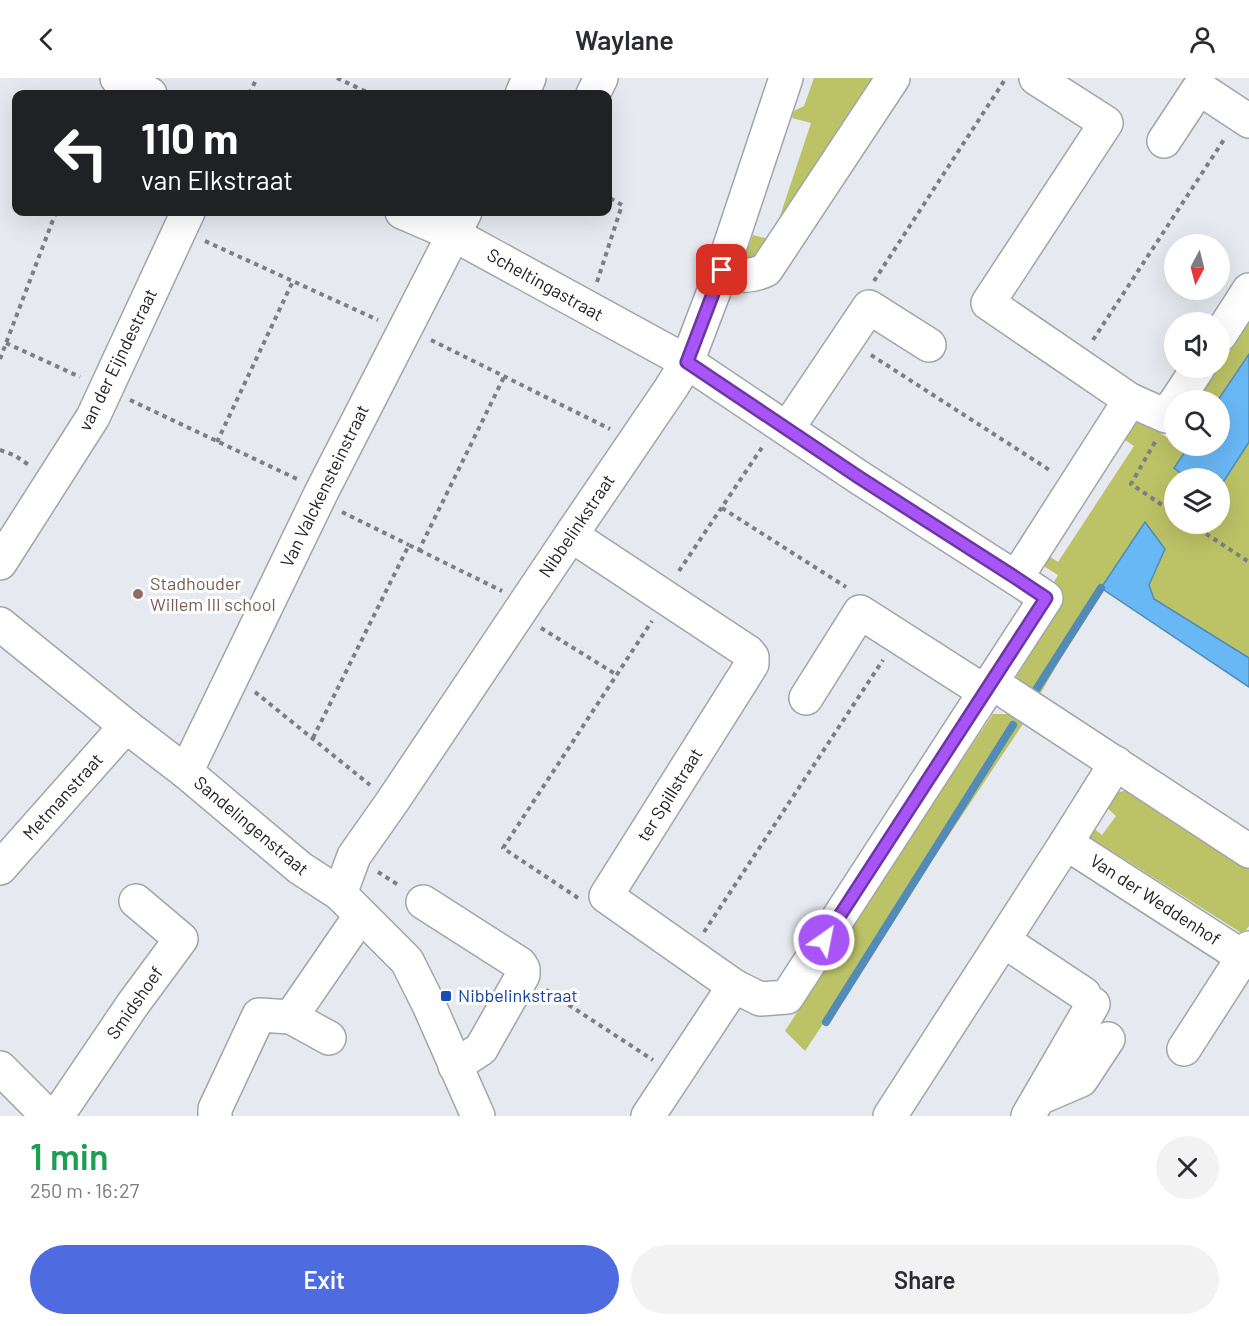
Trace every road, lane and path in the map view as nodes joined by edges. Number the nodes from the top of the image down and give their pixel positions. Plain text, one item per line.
1 (117, 78) edge
2 (337, 78) edge
3 (786, 78) edge
4 (893, 78) edge
5 (1006, 78) edge
6 (1036, 78) edge
7 (142, 90) edge
8 (362, 90) edge
9 (1245, 118) edge
10 (1164, 141) dead end
11 (612, 199) edge
12 (54, 216) edge
13 (423, 216) edge
14 (184, 220) edge
15 (459, 223) edge
16 (722, 270) junction
17 (293, 281) junction
18 (1249, 290) edge
19 (868, 307) junction
20 (588, 308) junction
21 (1230, 319) edge
22 (404, 330) junction
23 (846, 340) junction
24 (6, 343) junction
25 (929, 345) dead end
26 (0, 359) edge
27 (687, 362) junction
28 (1077, 364) junction
29 (504, 377) junction
30 (106, 389) junction
31 (1130, 400) junction
32 (1164, 406) edge
33 (783, 426) junction
34 (1164, 426) edge
35 (635, 441) junction
36 (217, 442) junction
37 (1074, 486) junction
38 (319, 496) junction
39 (1164, 506) edge
40 (722, 508) junction
41 (1206, 534) edge
42 (571, 535) junction
43 (409, 545) junction
44 (419, 550) junction
45 (1249, 562) edge
46 (0, 563) edge
47 (1016, 578) junction
48 (665, 596) junction
49 (522, 608) junction
50 (860, 612) junction
51 (0, 624) edge
52 (898, 636) junction
53 (233, 675) junction
54 (617, 675) junction
55 (988, 687) junction
56 (806, 698) dead end
57 (126, 726) junction
58 (313, 738) junction
59 (1116, 763) junction
60 (186, 772) junction
61 (392, 802) junction
62 (1066, 843) junction
63 (1249, 851) edge
64 (0, 868) edge
65 (375, 870) dead end
66 (606, 896) junction
67 (136, 901) dead end
68 (423, 902) joint
69 (350, 905) junction
70 (1004, 941) junction
71 (1246, 952) edge
72 (690, 955) junction
73 (523, 975) junction
74 (734, 986) junction
75 (291, 1017) junction
76 (329, 1038) dead end
77 (1108, 1038) dead end
78 (1184, 1050) dead end
79 (455, 1066) junction
80 (0, 1068) edge
81 (675, 1075) junction
82 (1034, 1107) edge
83 (48, 1116) edge
84 (57, 1116) edge
85 (215, 1116) edge
86 (478, 1116) edge
87 (648, 1116) edge
88 (890, 1116) edge

1 - 7 street
2 - 8 path
3 - 16 street, Nibbelinkstraat
4 - 16 street
5 - 19 path
6 - 28 street
9 - 10 street
9 - 28 path
11 - 20 path
12 - 24 path
13 - 15 street, Scheltingastraat
14 - 17 path
14 - 30 street, van der Eijndestraat
15 - 20 street, Scheltingastraat
15 - 22 street, Van Valckensteinstraat
16 - 27 street, Nibbelinkstraat
17 - 22 path
17 - 36 path
18 - 21 street
19 - 23 street
19 - 25 street
20 - 27 street, Scheltingastraat
22 - 29 path
22 - 38 street, Van Valckensteinstraat
23 - 33 street
23 - 37 path
24 - 26 path
24 - 30 path
27 - 33 street, Scheltingastraat
27 - 35 street, Nibbelinkstraat
28 - 31 street
29 - 35 path
29 - 44 path
30 - 36 path
30 - 46 street, van der Eijndestraat
31 - 32 street
31 - 37 street
33 - 40 path
33 - 47 street, Scheltingastraat
34 - 39 path
35 - 42 street, Nibbelinkstraat
36 - 38 path
37 - 47 street
38 - 43 path
38 - 53 street, Van Valckensteinstraat
40 - 48 path
40 - 50 path
41 - 45 path
42 - 48 street, ter Spillstraat
42 - 49 street, Nibbelinkstraat
43 - 44 path
43 - 58 path
44 - 49 path
47 - 55 street, Scheltingastraat
48 - 54 path
48 - 66 street, ter Spillstraat
49 - 54 path
49 - 61 street, Nibbelinkstraat
50 - 52 street
50 - 56 street
51 - 57 street, Sandelingenstraat
52 - 55 street
52 - 72 path
53 - 58 path
53 - 60 street, Van Valckensteinstraat
54 - 66 path
55 - 59 street
55 - 74 street
57 - 60 street, Sandelingenstraat
57 - 64 street, Metmanstraat
58 - 61 path
59 - 62 street
59 - 63 street
60 - 69 street, Sandelingenstraat
61 - 69 street, Nibbelinkstraat
62 - 70 street
62 - 71 street, Van der Weddenhof
65 - 68 path
66 - 72 street
67 - 84 street, Smidshoef
68 - 73 street
69 - 75 street, Nibbelinkstraat
69 - 79 street, Sandelingenstraat
70 - 82 street
70 - 88 street
71 - 78 street, Van der Weddenhof
72 - 74 street
73 - 79 street
73 - 81 path
74 - 81 street
75 - 76 street
75 - 85 street
77 - 82 street
79 - 86 street, Sandelingenstraat
80 - 83 street
81 - 87 street

